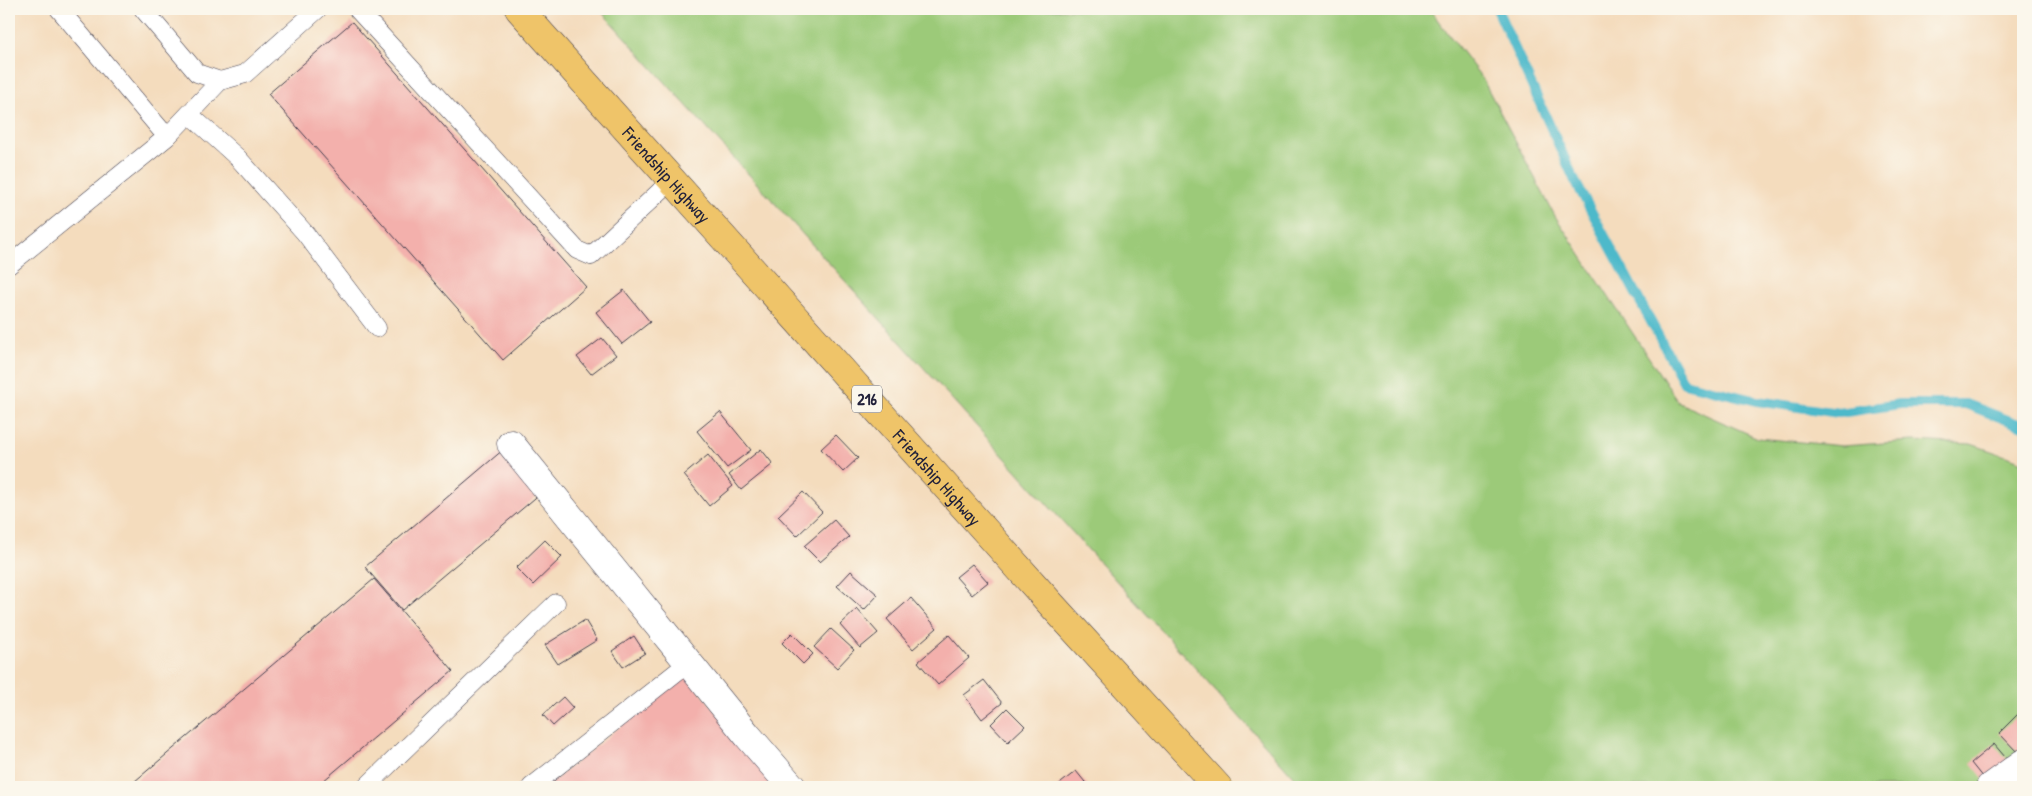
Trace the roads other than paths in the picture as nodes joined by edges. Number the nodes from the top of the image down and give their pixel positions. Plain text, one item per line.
1 (59, 9) edge
2 (143, 9) edge
3 (318, 9) edge
4 (357, 9) edge
5 (519, 9) edge
6 (220, 81) junction
7 (189, 114) junction
8 (168, 137) junction
9 (672, 180) junction
10 (9, 265) edge
11 (376, 328) dead end
12 (511, 444) dead end
13 (556, 603) dead end
14 (688, 663) junction
15 (2023, 763) edge
16 (366, 787) edge
17 (531, 787) edge
18 (792, 787) edge
19 (1218, 787) edge
20 (1990, 787) edge

1 - 8 lane
2 - 6 lane
3 - 6 lane
4 - 9 lane
5 - 9 main road, Friendship Highway / 216
6 - 7 lane
7 - 8 lane
7 - 11 lane
8 - 10 lane
9 - 19 main road, Friendship Highway / 216
12 - 14 street
13 - 16 lane
14 - 17 lane
14 - 18 street
15 - 20 street

